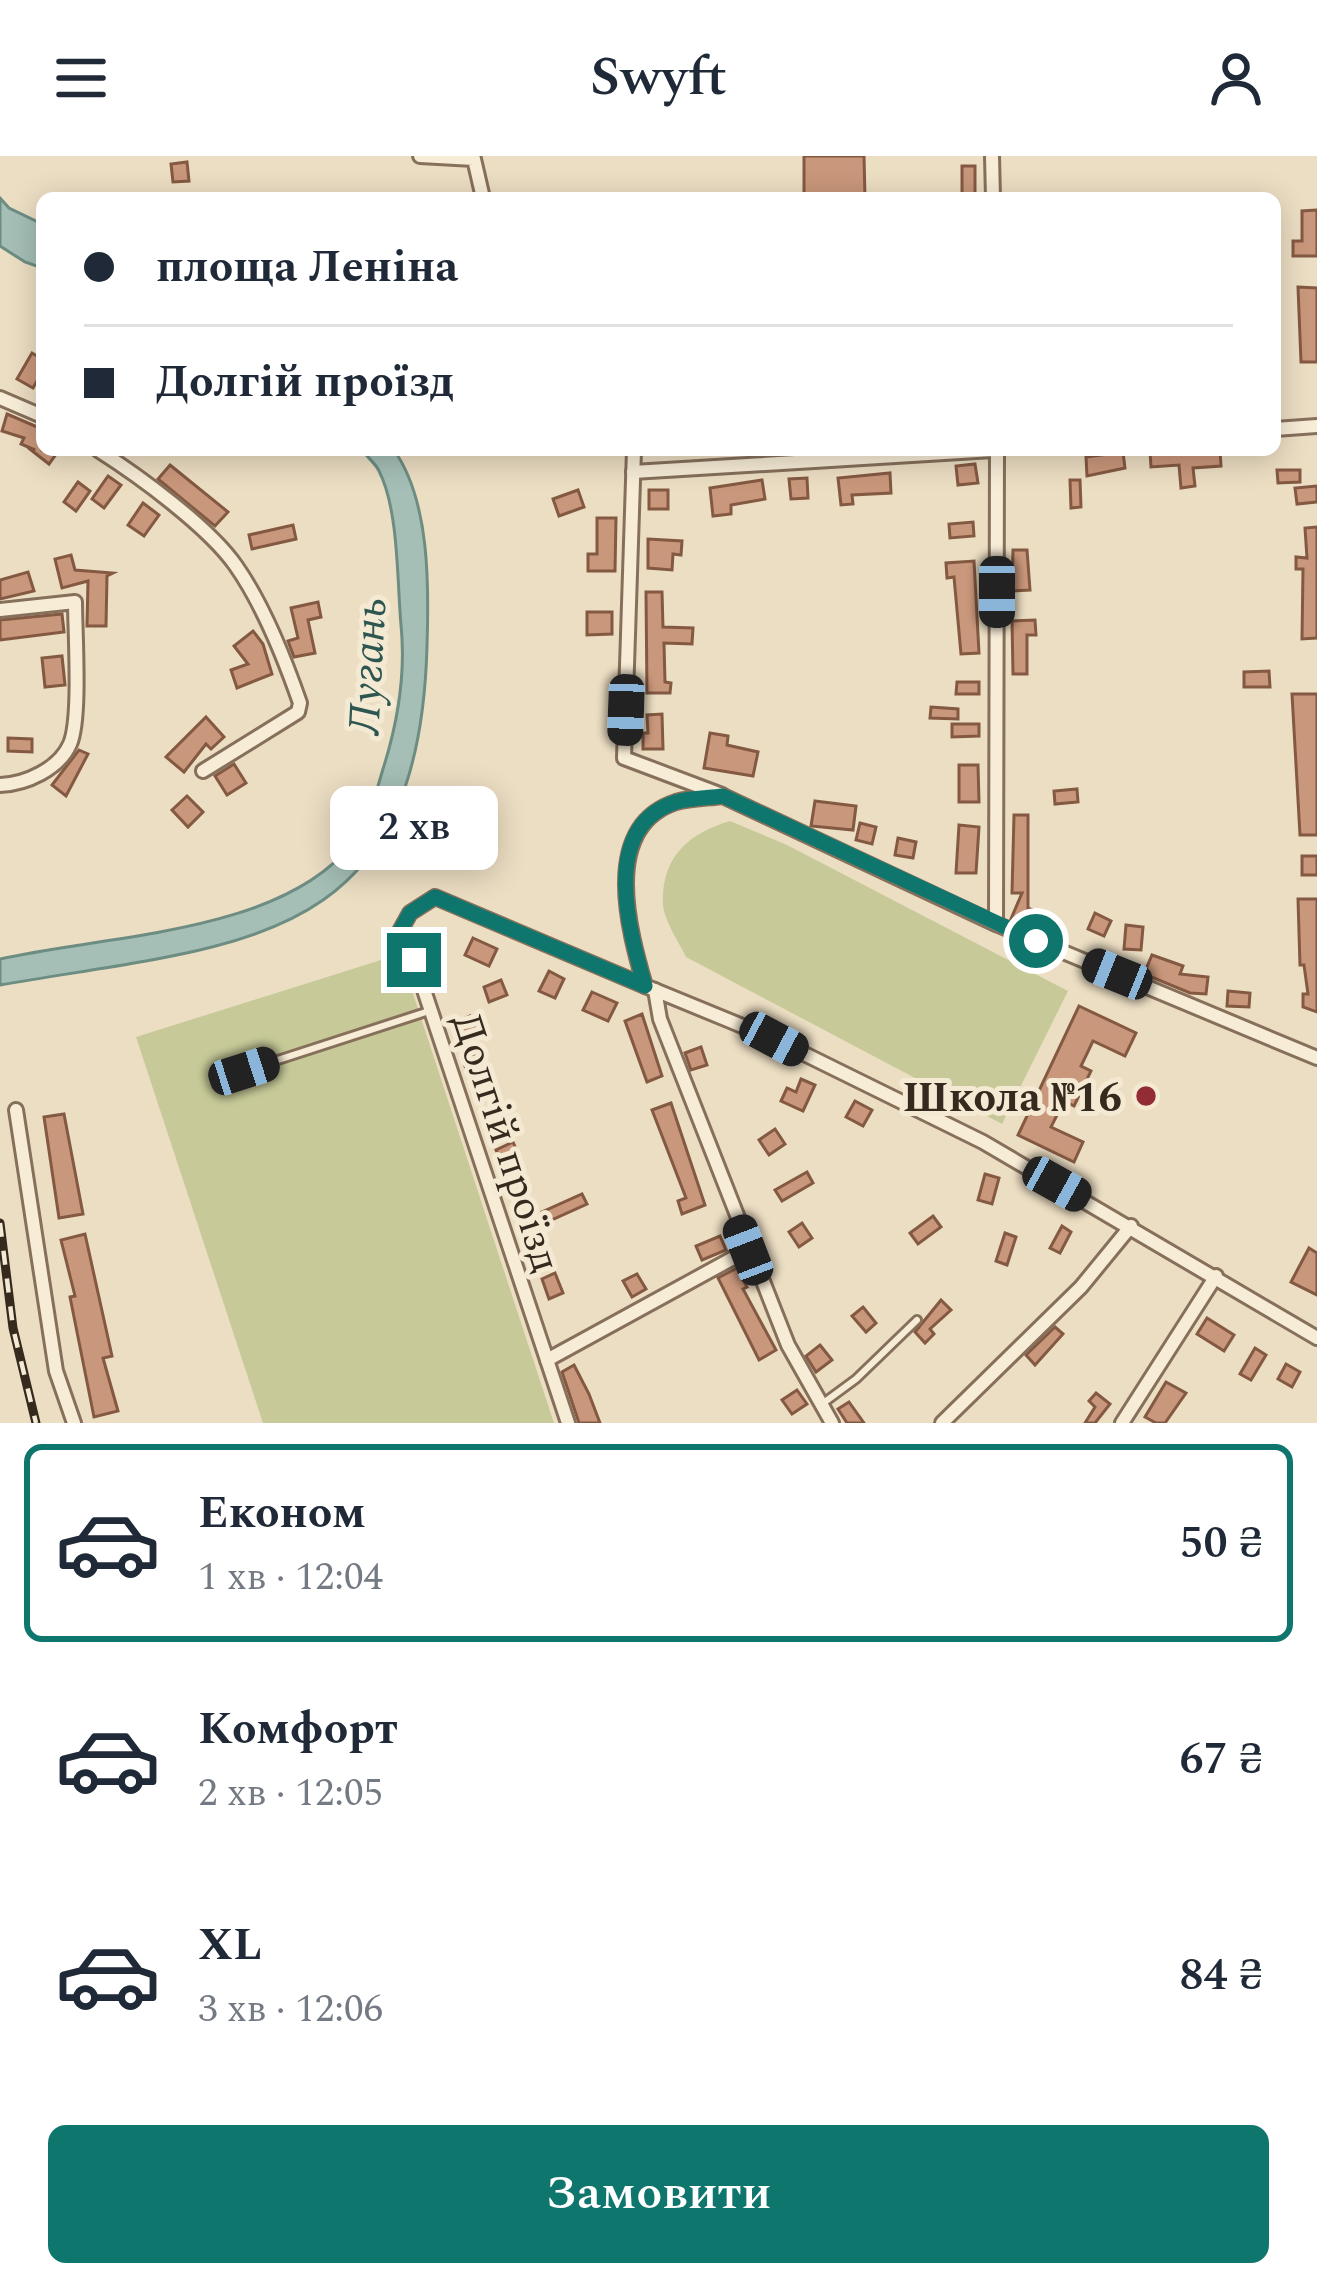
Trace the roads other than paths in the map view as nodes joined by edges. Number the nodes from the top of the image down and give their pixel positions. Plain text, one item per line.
1 (420, 156) edge
2 (992, 156) edge
3 (482, 192) edge
4 (993, 192) edge
5 (0, 398) edge
6 (36, 413) edge
7 (1317, 426) edge
8 (1281, 429) edge
9 (106, 456) edge
10 (634, 456) edge
11 (896, 456) edge
12 (995, 456) edge
13 (633, 472) junction
14 (0, 610) edge
15 (203, 772) dead end
16 (0, 785) edge
17 (723, 796) junction
18 (996, 924) junction
19 (650, 988) junction
20 (430, 1011) junction
21 (1317, 1058) edge
22 (244, 1071) dead end
23 (16, 1110) dead end
24 (1131, 1226) junction
25 (748, 1250) junction
26 (1216, 1276) junction
27 (917, 1320) dead end
28 (1317, 1338) edge
29 (547, 1360) junction
30 (822, 1404) junction
31 (74, 1423) edge
32 (568, 1423) edge
33 (832, 1423) edge
34 (942, 1423) edge
35 (1122, 1423) edge

1 - 3 street
2 - 4 street
5 - 6 street
7 - 8 street
9 - 15 street
10 - 13 street
11 - 13 street
12 - 18 street
13 - 17 street
14 - 16 street
17 - 18 street
17 - 19 street
18 - 21 street
19 - 20 street, Долгій проїзд
19 - 24 street
19 - 25 street
20 - 22 lane
20 - 29 street, Долгій проїзд
23 - 31 street
24 - 26 street
24 - 34 street
25 - 29 street
25 - 30 street
26 - 28 street
26 - 35 street
27 - 30 lane
29 - 32 street, Долгій проїзд
30 - 33 street

